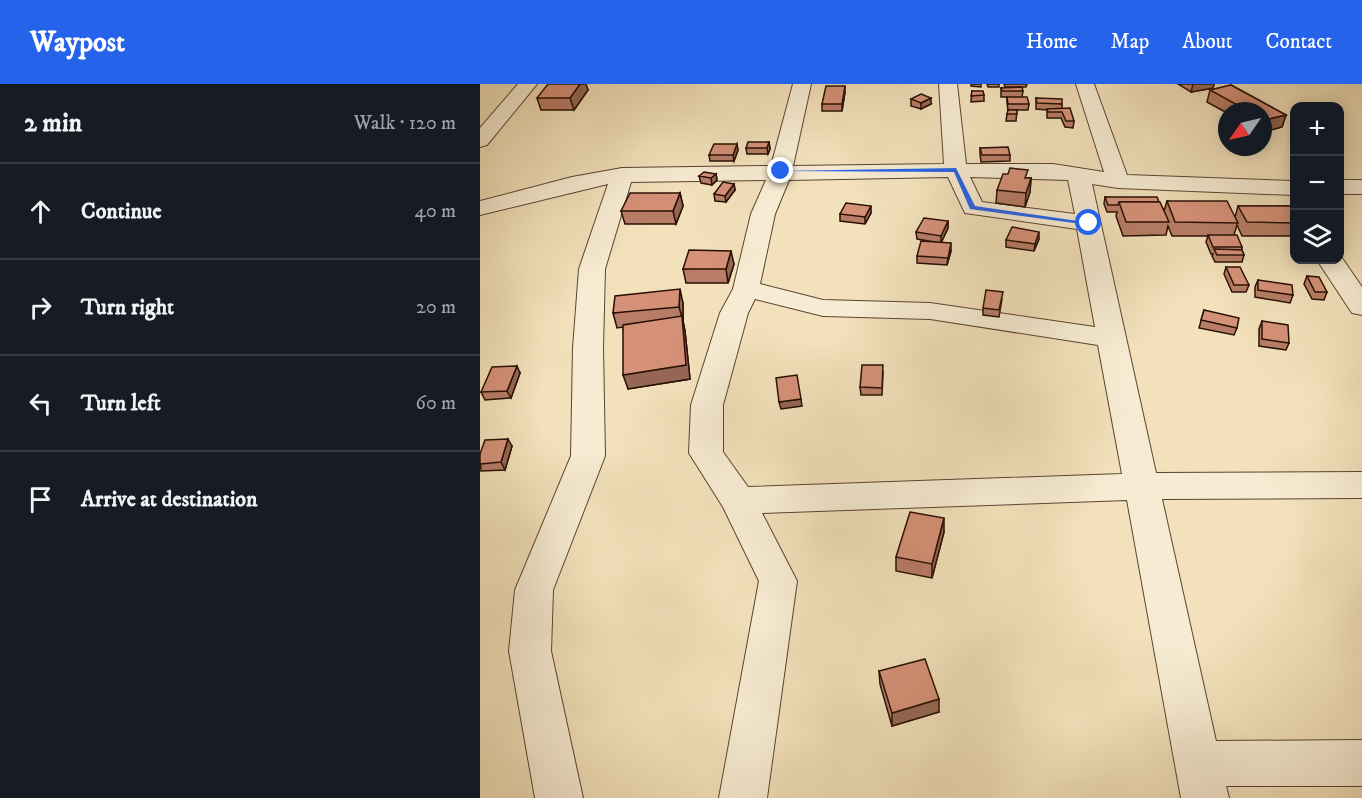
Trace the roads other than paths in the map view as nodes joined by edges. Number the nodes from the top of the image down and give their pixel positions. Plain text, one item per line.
1 (528, 84) edge
2 (802, 84) edge
3 (948, 84) edge
4 (1084, 84) edge
5 (480, 141) edge
6 (956, 170) junction
7 (781, 171) junction
8 (622, 175) junction
9 (1079, 177) junction
10 (1118, 181) junction
11 (1344, 187) edge
12 (1362, 187) edge
13 (1290, 193) edge
14 (480, 208) edge
15 (1089, 223) junction
16 (1333, 264) edge
17 (746, 289) junction
18 (1362, 307) edge
19 (1112, 338) junction
20 (1362, 484) edge
21 (1143, 486) junction
22 (738, 501) junction
23 (1362, 763) edge
24 (1201, 781) edge
25 (559, 798) edge
26 (743, 798) edge

1 - 5 street
2 - 7 street
3 - 6 street
4 - 10 street
6 - 7 street
6 - 9 street
6 - 15 street
7 - 8 street
7 - 17 street
8 - 14 street
8 - 25 street
9 - 10 street
9 - 15 street
10 - 13 street
11 - 12 street
15 - 19 street
16 - 18 street
17 - 19 street
17 - 22 street
19 - 21 street
20 - 21 street
21 - 22 street
21 - 24 street
22 - 26 street
23 - 24 street

